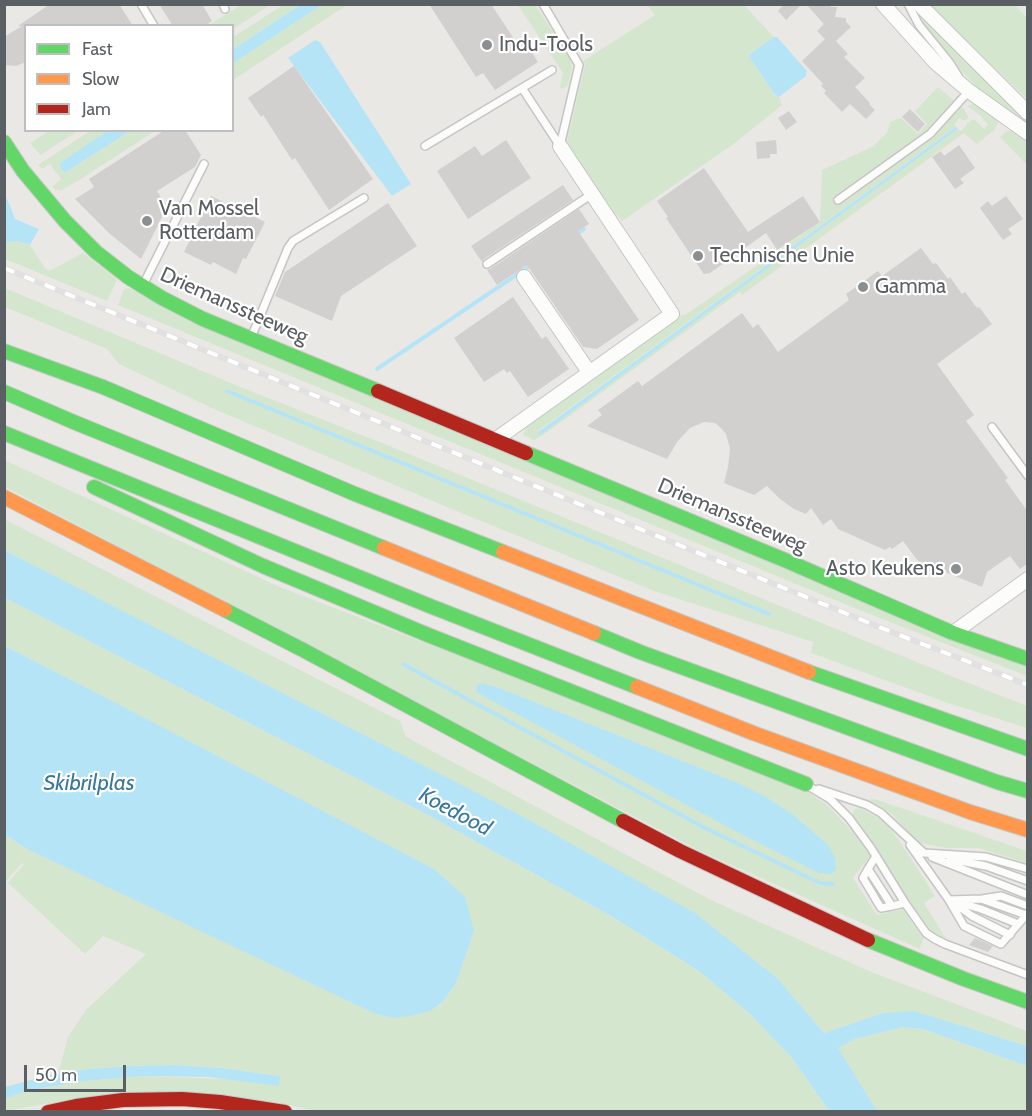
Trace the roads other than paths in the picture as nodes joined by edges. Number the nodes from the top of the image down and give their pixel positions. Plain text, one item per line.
1 (141, 4) edge
2 (543, 4) edge
3 (883, 4) edge
4 (908, 4) edge
5 (919, 4) edge
6 (153, 24) edge
7 (552, 70) dead end
8 (522, 88) junction
9 (969, 91) junction
10 (1028, 112) edge
11 (1028, 133) edge
12 (4, 142) edge
13 (425, 146) dead end
14 (560, 146) junction
15 (204, 164) dead end
16 (592, 194) junction
17 (364, 198) dead end
18 (838, 200) dead end
19 (487, 264) dead end
20 (524, 277) dead end
21 (142, 287) junction
22 (251, 338) junction
23 (34, 348) dead end
24 (4, 351) edge
25 (589, 372) junction
26 (103, 387) junction
27 (4, 392) edge
28 (992, 427) dead end
29 (4, 433) edge
30 (495, 440) junction
31 (23, 441) junction
32 (64, 472) dead end
33 (1028, 476) edge
34 (85, 482) dead end
35 (4, 497) edge
36 (1028, 579) edge
37 (953, 633) junction
38 (1028, 659) edge
39 (1028, 749) edge
40 (806, 784) junction
41 (1028, 791) edge
42 (1028, 830) edge
43 (903, 836) junction
44 (924, 853) junction
45 (876, 856) junction
46 (1028, 869) edge
47 (1028, 881) edge
48 (1028, 895) edge
49 (982, 899) junction
50 (949, 900) junction
51 (905, 903) junction
52 (1028, 906) edge
53 (1027, 914) edge
54 (1018, 924) junction
55 (1010, 934) junction
56 (1028, 975) edge
57 (1028, 1002) edge
58 (48, 1112) edge
59 (285, 1112) edge

1 - 6 lane
2 - 14 lane
3 - 9 street
4 - 9 lane
5 - 10 street
7 - 8 lane
8 - 13 lane
8 - 14 lane
9 - 11 street
9 - 18 lane
12 - 21 main road, Driemanssteeweg
14 - 16 street
15 - 21 lane
16 - 19 lane
16 - 25 street
17 - 22 lane
20 - 25 street
21 - 22 main road, Driemanssteeweg
22 - 30 main road, Driemanssteeweg
23 - 26 main road
24 - 26 main road
25 - 30 street
26 - 39 main road
27 - 41 main road
28 - 33 lane
29 - 31 main road
30 - 37 main road, Driemanssteeweg
31 - 32 main road
31 - 42 main road
34 - 40 main road
35 - 57 main road
36 - 37 street
37 - 38 main road, Driemanssteeweg
40 - 43 lane
40 - 45 lane
43 - 44 lane
43 - 50 lane
44 - 46 lane
44 - 47 lane
44 - 48 lane
45 - 51 lane
45 - 51 lane
49 - 50 lane
49 - 52 lane
49 - 53 lane
50 - 54 lane
50 - 55 lane
50 - 55 lane
51 - 56 lane
53 - 54 lane
54 - 55 lane
58 - 59 main road

